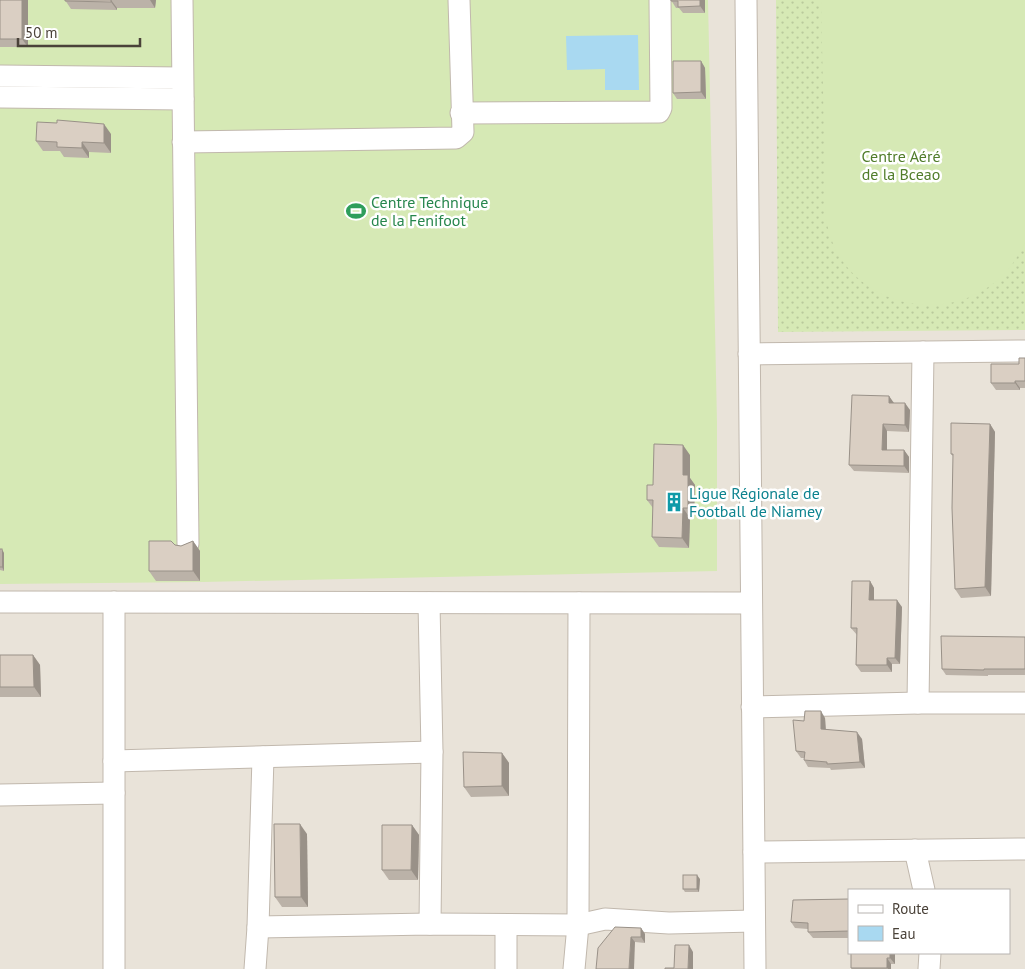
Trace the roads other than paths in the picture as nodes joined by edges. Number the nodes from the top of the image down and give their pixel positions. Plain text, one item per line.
1 (182, 0) edge
2 (458, 0) edge
3 (660, 0) edge
4 (746, 0) edge
5 (0, 76) edge
6 (182, 78) junction
7 (0, 97) edge
8 (182, 99) junction
9 (461, 113) junction
10 (183, 142) junction
11 (1025, 351) edge
12 (923, 352) junction
13 (749, 354) junction
14 (188, 544) edge
15 (0, 602) edge
16 (114, 602) junction
17 (751, 602) junction
18 (429, 603) junction
19 (580, 603) junction
20 (918, 703) junction
21 (1025, 703) edge
22 (752, 707) junction
23 (432, 752) junction
24 (263, 758) junction
25 (114, 761) junction
26 (114, 793) junction
27 (0, 795) edge
28 (1025, 849) edge
29 (915, 850) junction
30 (754, 852) junction
31 (924, 889) edge
32 (754, 921) junction
33 (430, 924) junction
34 (506, 925) junction
35 (578, 925) junction
36 (258, 927) junction
37 (930, 954) edge
38 (114, 969) edge
39 (255, 969) edge
40 (506, 969) edge
41 (574, 969) edge
42 (755, 969) edge
43 (929, 969) edge

1 - 6 street
2 - 9 street
3 - 9 street
4 - 13 street
5 - 6 street
6 - 8 street
7 - 8 street
8 - 10 street
9 - 10 street
10 - 14 street
11 - 12 street
12 - 13 street
12 - 20 street
13 - 17 street
15 - 16 street
16 - 18 street
16 - 25 street
17 - 19 street
17 - 22 street
18 - 19 street
18 - 23 street
19 - 35 street
20 - 21 street
20 - 22 street
22 - 30 street
23 - 24 street
23 - 33 street
24 - 25 street
24 - 36 street
25 - 26 street
26 - 27 street
26 - 38 street
28 - 29 street
29 - 30 street
29 - 31 street
30 - 32 street
32 - 35 street
32 - 42 street
33 - 34 street
33 - 36 street
34 - 35 street
34 - 40 street
35 - 41 street
36 - 39 street
37 - 43 street

